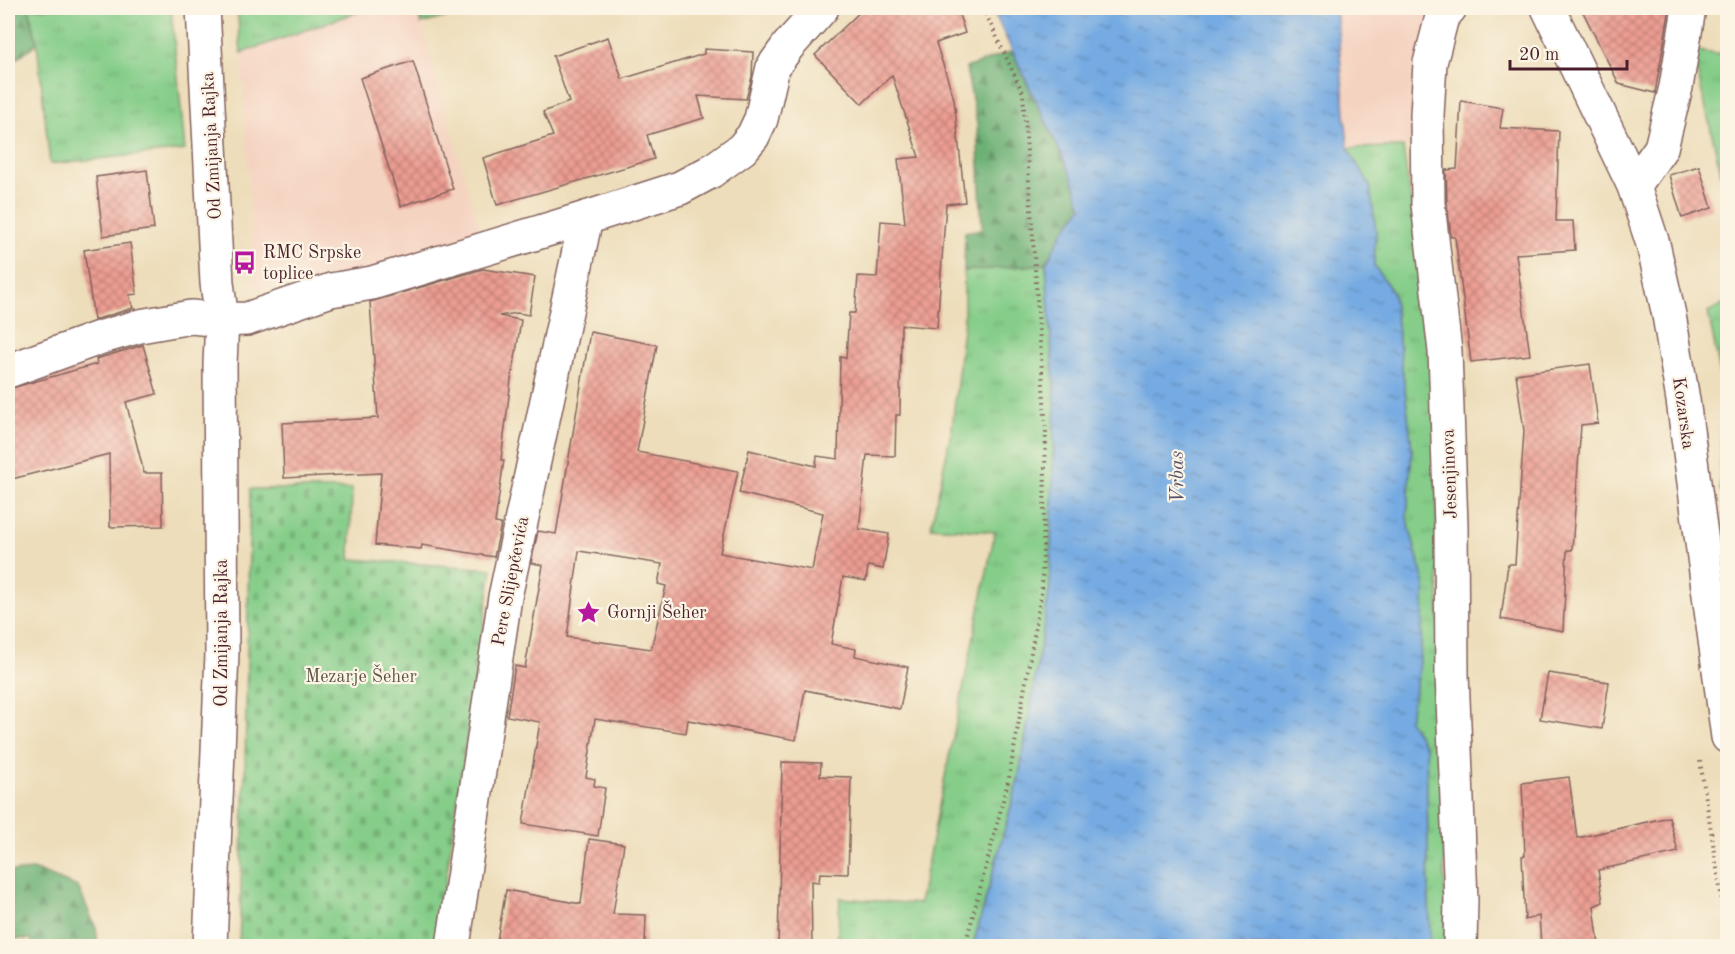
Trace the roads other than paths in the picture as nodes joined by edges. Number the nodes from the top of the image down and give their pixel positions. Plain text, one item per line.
1 (203, 8) edge
2 (822, 8) edge
3 (1450, 8) edge
4 (1548, 8) edge
5 (1689, 8) edge
6 (1634, 186) junction
7 (586, 218) junction
8 (222, 320) junction
9 (8, 371) edge
10 (1728, 737) edge
11 (210, 946) edge
12 (453, 946) edge
13 (1460, 946) edge

1 - 8 street, Od Zmijanja Rajka
2 - 7 street
3 - 13 street, Jesenjinova
4 - 6 street, Kozarska
5 - 6 street
6 - 10 street, Kozarska
7 - 8 street
7 - 12 street, Pere Slijepčevića
8 - 9 street
8 - 11 street, Od Zmijanja Rajka

